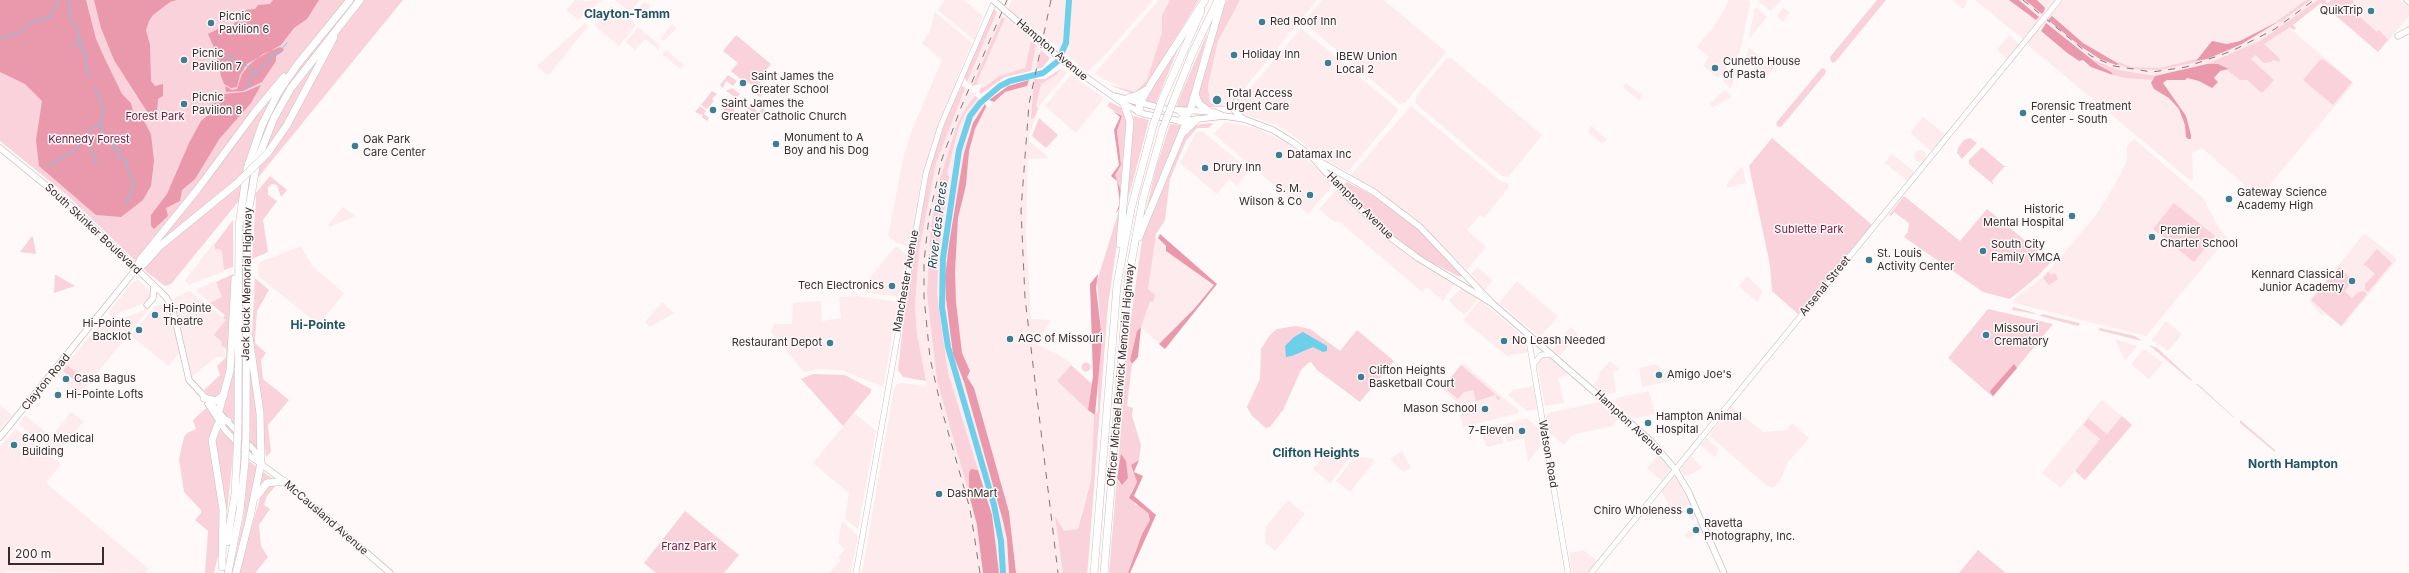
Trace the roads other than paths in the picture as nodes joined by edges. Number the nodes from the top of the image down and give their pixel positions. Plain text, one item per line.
1 (994, 0) edge
2 (1206, 0) edge
3 (1218, 0) edge
4 (1222, 0) edge
5 (2059, 0) edge
6 (355, 2) edge
7 (2409, 30) edge
8 (2398, 36) dead end
9 (297, 64) junction
10 (1152, 82) junction
11 (1195, 94) junction
12 (1126, 101) junction
13 (1236, 102) dead end
14 (1139, 107) junction
15 (1180, 111) joint
16 (1210, 112) junction
17 (1224, 116) junction
18 (1186, 117) junction
19 (1244, 119) junction
20 (1196, 120) junction
21 (1130, 121) junction
22 (1180, 137) junction
23 (0, 148) edge
24 (1311, 156) junction
25 (239, 255) junction
26 (1120, 268) junction
27 (136, 269) junction
28 (1129, 270) junction
29 (154, 286) junction
30 (166, 298) joint
31 (1493, 304) junction
32 (147, 305) dead end
33 (246, 324) junction
34 (1528, 334) junction
35 (1551, 354) junction
36 (1533, 365) junction
37 (224, 395) junction
38 (204, 398) junction
39 (219, 411) junction
40 (224, 422) junction
41 (0, 437) edge
42 (261, 463) junction
43 (1675, 470) junction
44 (284, 481) junction
45 (254, 502) junction
46 (1096, 545) junction
47 (221, 570) edge
48 (228, 573) edge
49 (236, 573) edge
50 (390, 573) edge
51 (856, 573) edge
52 (1090, 573) edge
53 (1094, 573) edge
54 (1104, 573) edge
55 (1568, 573) edge
56 (1591, 573) edge
57 (1724, 573) edge

1 - 12 main road, Hampton Avenue, bridge
1 - 51 main road, Manchester Avenue
2 - 10 highway
2 - 26 highway, Officer Michael Barwick Memorial Highway, bridge
3 - 28 highway, Officer Michael Barwick Memorial Highway, bridge
4 - 11 highway
5 - 43 main road, Arsenal Street, bridge
6 - 9 highway, Jack Buck Memorial Highway
6 - 27 highway, bridge
6 - 33 highway, Jack Buck Memorial Highway
7 - 8 main road
9 - 25 highway, Jack Buck Memorial Highway
9 - 27 highway
10 - 12 highway
10 - 14 highway
11 - 16 highway
11 - 18 highway
12 - 14 main road, Hampton Avenue
12 - 14 main road, Hampton Avenue
12 - 21 highway
13 - 19 main road
14 - 15 main road, Hampton Avenue
14 - 18 main road, Hampton Avenue
14 - 21 highway
15 - 18 highway
16 - 17 main road, Hampton Avenue
16 - 18 main road, Hampton Avenue
17 - 19 main road, Hampton Avenue
17 - 20 main road, Hampton Avenue
18 - 20 main road, Hampton Avenue
18 - 22 highway
19 - 24 main road, Hampton Avenue
20 - 22 highway
21 - 26 highway
22 - 28 highway
23 - 27 main road, South Skinker Boulevard
24 - 31 main road, Hampton Avenue
24 - 31 main road, Hampton Avenue
25 - 37 highway
25 - 47 highway, Jack Buck Memorial Highway, bridge
26 - 46 highway, Officer Michael Barwick Memorial Highway
27 - 29 main road, South Skinker Boulevard
27 - 41 main road, Clayton Road
28 - 54 highway, Officer Michael Barwick Memorial Highway
29 - 30 main road, South Skinker Boulevard
29 - 32 main road
30 - 38 main road, McCausland Avenue
31 - 34 main road, Hampton Avenue
33 - 42 highway
33 - 48 highway, Jack Buck Memorial Highway, bridge
34 - 35 main road, Hampton Avenue
34 - 36 main road, Watson Road
35 - 36 main road
35 - 43 main road, Hampton Avenue
36 - 55 main road, Watson Road
37 - 38 highway
37 - 39 highway
38 - 39 main road, McCausland Avenue
38 - 40 main road, McCausland Avenue
39 - 40 highway
40 - 42 main road, McCausland Avenue
40 - 47 highway
42 - 44 main road, McCausland Avenue
42 - 45 highway
43 - 56 main road, Arsenal Street
43 - 57 main road, Hampton Avenue
44 - 45 highway
44 - 50 main road, McCausland Avenue
45 - 49 highway
46 - 52 highway
46 - 53 highway, Officer Michael Barwick Memorial Highway

